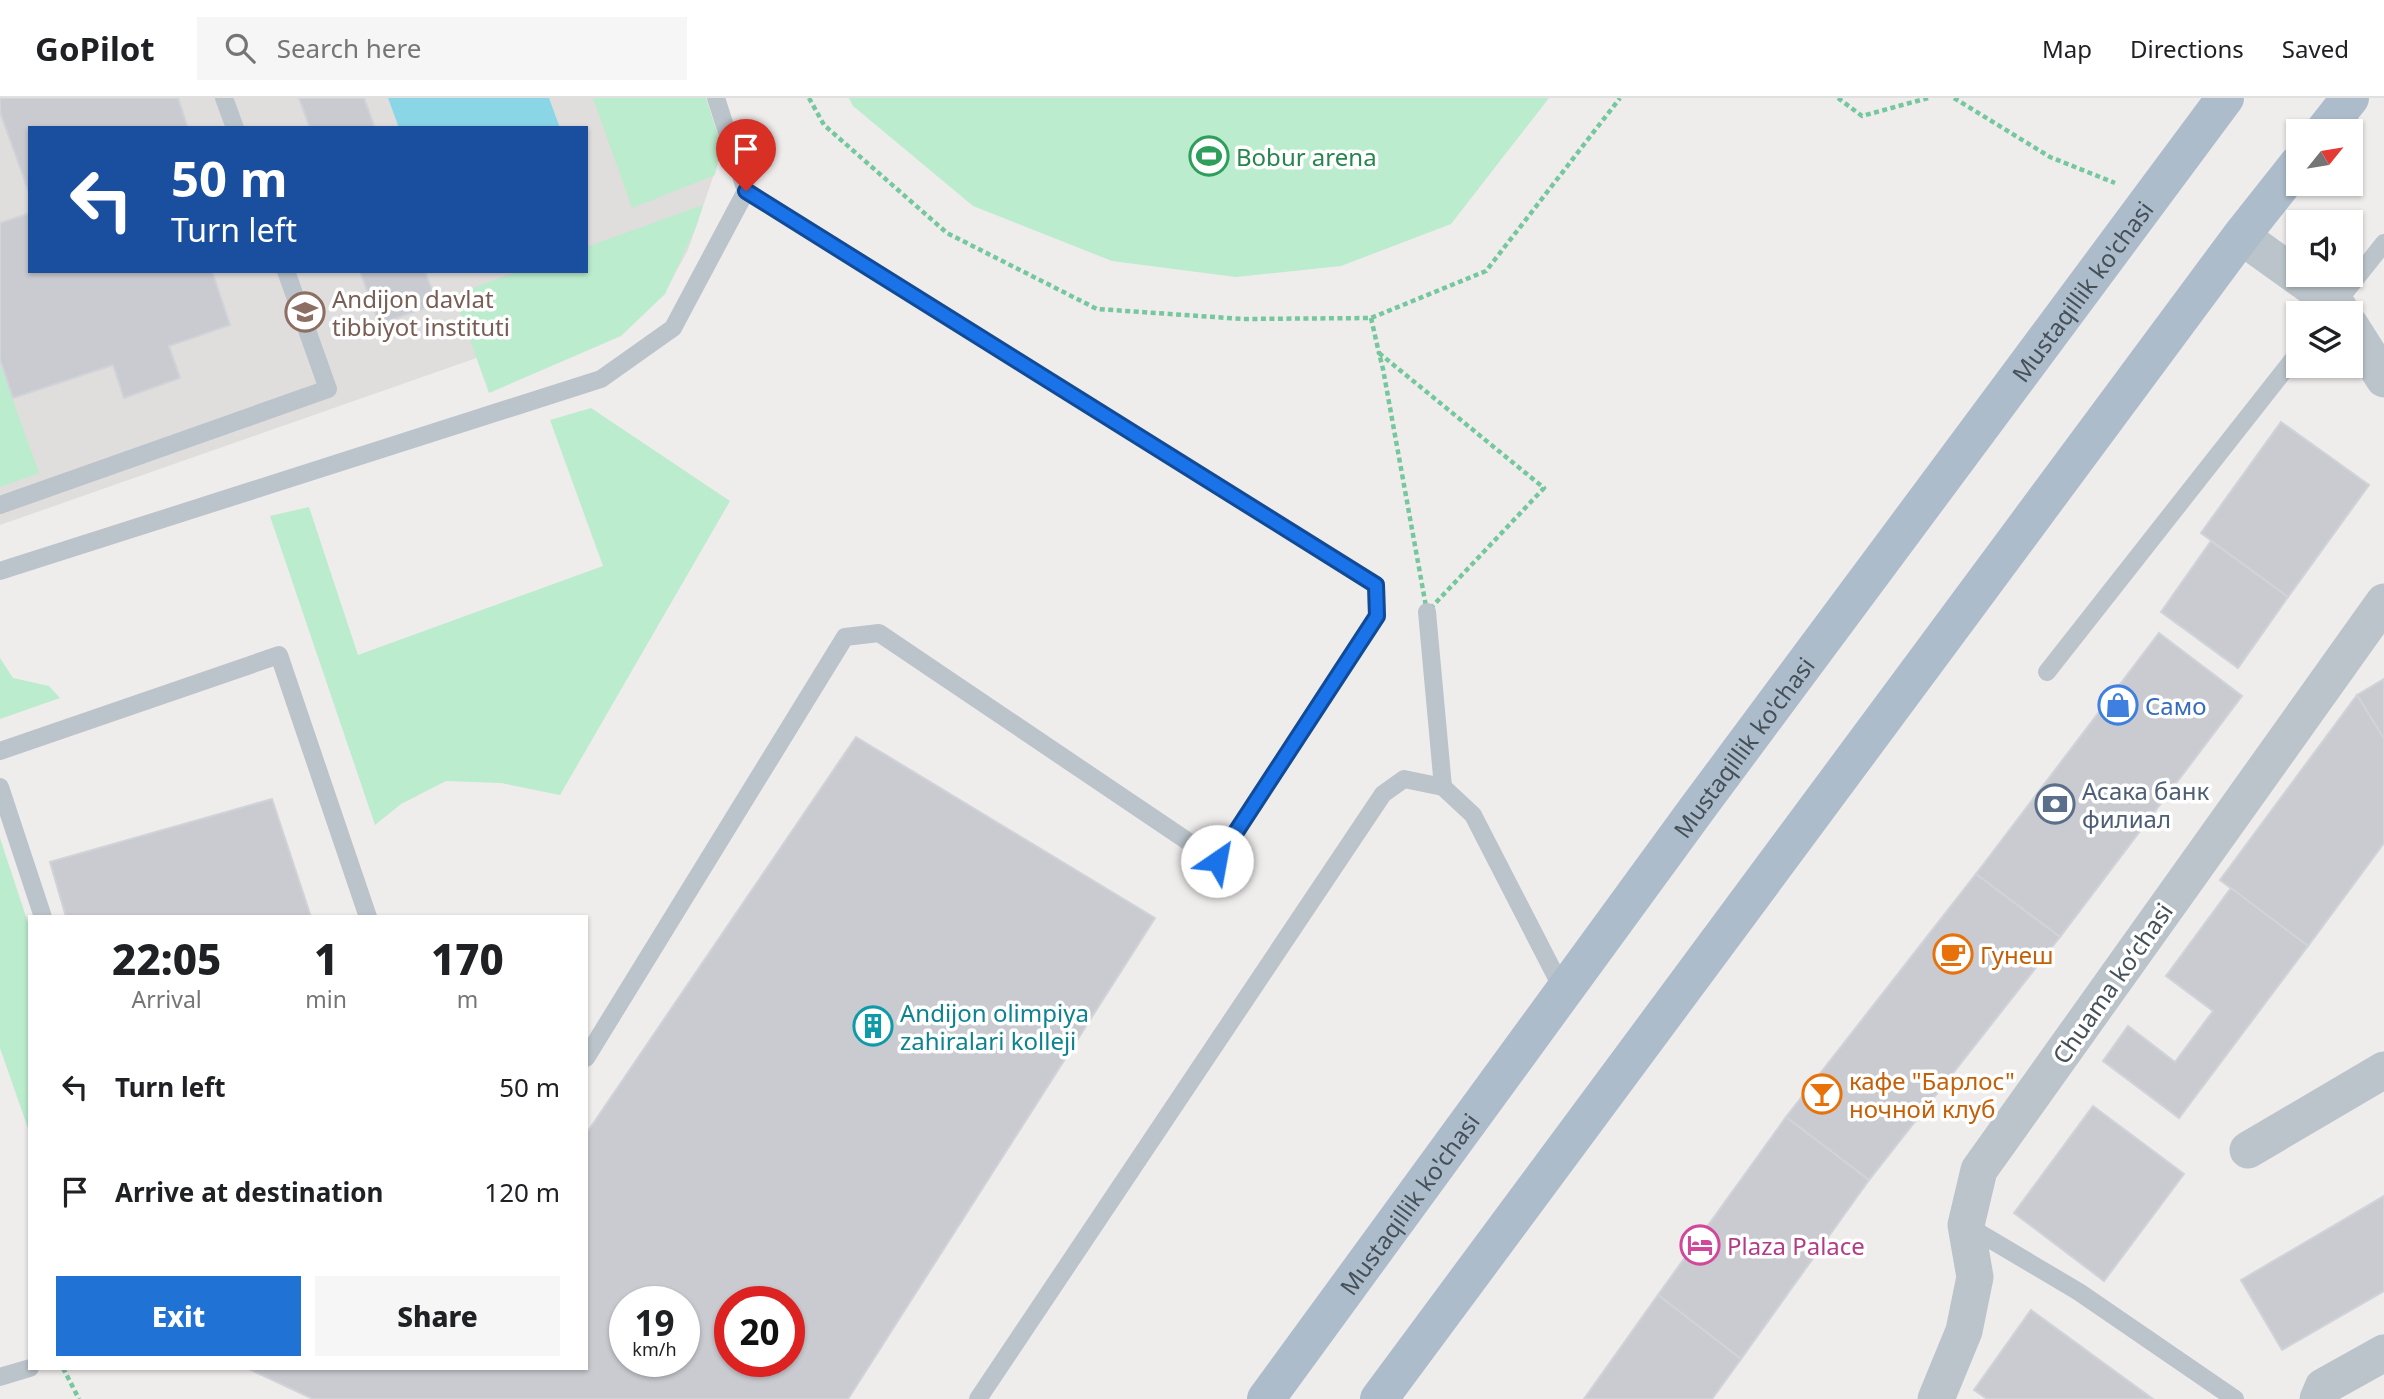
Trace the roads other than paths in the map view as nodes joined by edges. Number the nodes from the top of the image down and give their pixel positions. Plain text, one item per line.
1 (225, 98) edge
2 (716, 98) edge
3 (2225, 98) edge
4 (2350, 98) edge
5 (2333, 119) edge
6 (234, 126) edge
7 (2286, 179) edge
8 (746, 191) junction
9 (2241, 236) junction
10 (2384, 243) edge
11 (287, 273) edge
12 (2323, 301) edge
13 (2347, 301) edge
14 (2363, 349) edge
15 (2286, 368) edge
16 (2384, 379) edge
17 (0, 505) edge
18 (0, 571) edge
19 (2384, 601) edge
20 (1427, 612) road end
21 (2047, 672) dead end
22 (0, 751) edge
23 (0, 787) edge
24 (1443, 787) junction
25 (42, 915) edge
26 (367, 915) edge
27 (1564, 992) junction
28 (588, 1055) edge
29 (2384, 1070) edge
30 (2248, 1150) dead end
31 (1966, 1225) junction
32 (2384, 1353) edge
33 (28, 1369) edge
34 (0, 1377) edge
35 (978, 1399) edge
36 (1266, 1399) edge
37 (1379, 1399) edge
38 (1936, 1399) edge
39 (2235, 1399) edge
40 (2318, 1399) edge

1 - 6 lane
2 - 8 lane
3 - 27 main road, Mustaqillik ko'chasi
4 - 5 main road
7 - 9 main road
8 - 18 lane
8 - 28 lane
9 - 12 street
9 - 37 main road
10 - 13 lane
11 - 17 lane
14 - 16 street
15 - 21 lane
19 - 31 street, Chuama koʻchasi
20 - 24 lane
22 - 26 lane
23 - 25 lane
24 - 27 lane
24 - 35 lane
27 - 36 main road, Mustaqillik ko'chasi
29 - 30 street
31 - 38 street, Chuama koʻchasi
31 - 39 lane
32 - 40 street
33 - 34 lane

